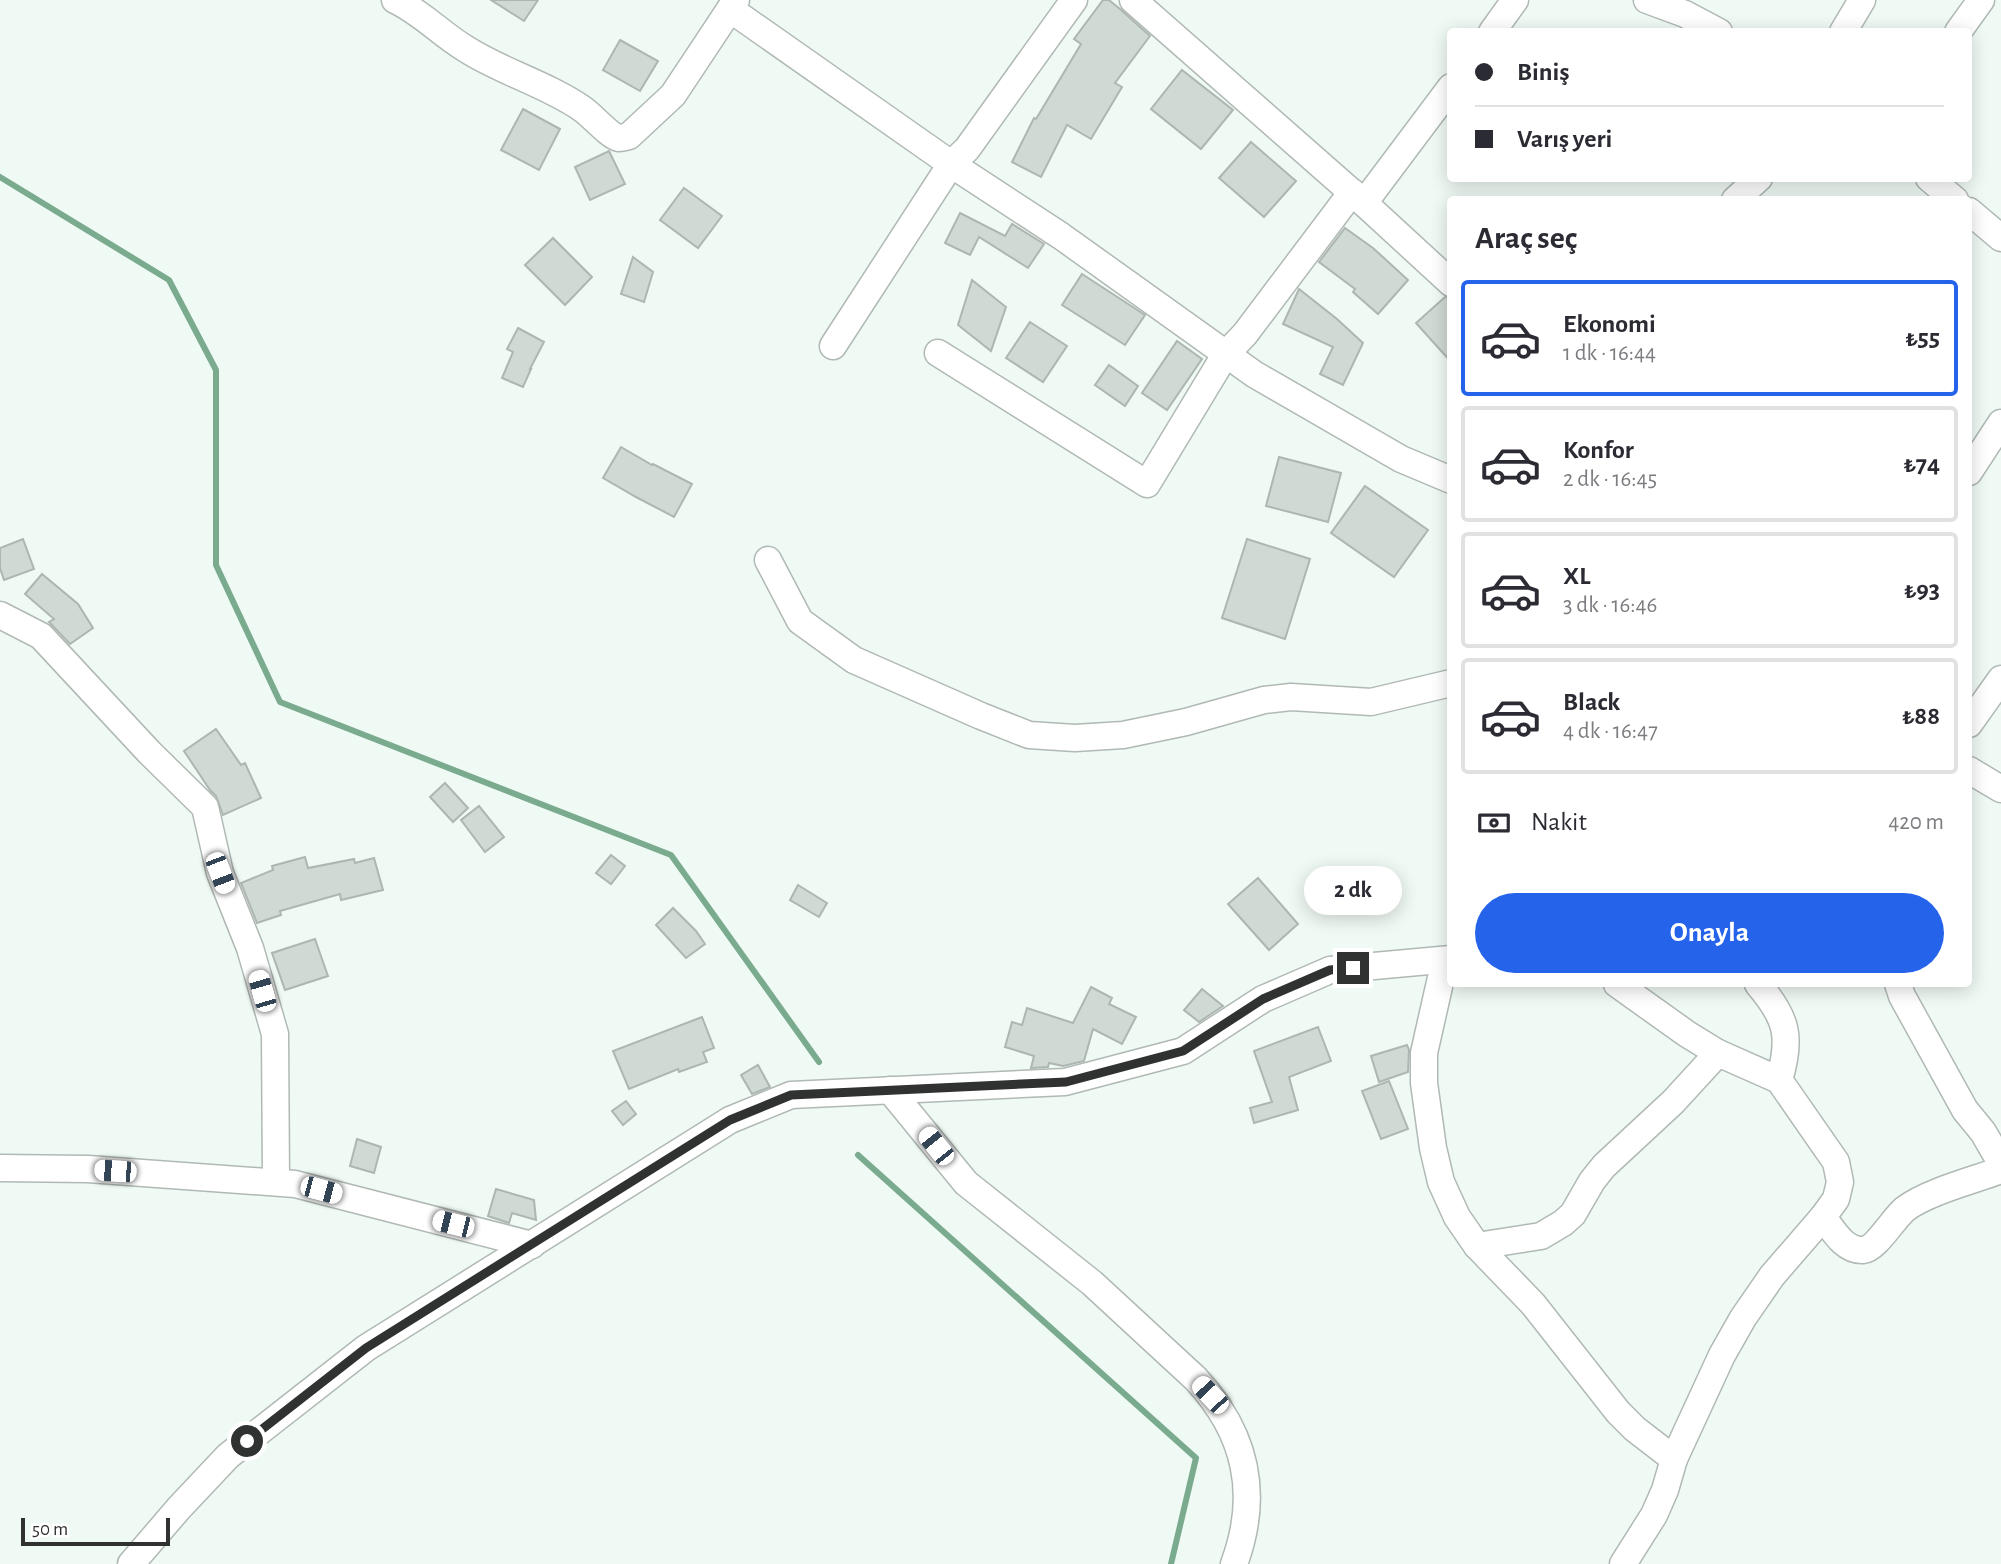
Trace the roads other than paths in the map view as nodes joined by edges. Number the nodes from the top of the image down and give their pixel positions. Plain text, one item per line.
1 (395, 0) edge
2 (1074, 0) edge
3 (1133, 0) edge
4 (1515, 0) edge
5 (1647, 0) edge
6 (1862, 0) edge
7 (1981, 0) edge
8 (733, 4) edge
9 (1495, 28) edge
10 (1711, 28) edge
11 (1845, 28) edge
12 (1961, 28) edge
13 (1447, 92) edge
14 (951, 164) junction
15 (1755, 182) edge
16 (1935, 182) edge
17 (1739, 196) edge
18 (1953, 196) edge
19 (1358, 198) junction
20 (1447, 279) edge
21 (833, 346) dead end
22 (938, 353) dead end
23 (1225, 355) junction
24 (2001, 423) edge
25 (1972, 467) edge
26 (1447, 478) edge
27 (768, 560) dead end
28 (0, 615) edge
29 (2001, 679) edge
30 (1447, 683) edge
31 (1972, 720) edge
32 (1972, 772) edge
33 (2001, 789) edge
34 (1447, 959) edge
35 (1447, 963) edge
36 (1621, 987) edge
37 (1760, 987) edge
38 (1899, 987) edge
39 (1718, 1053) junction
40 (1779, 1080) junction
41 (890, 1090) junction
42 (2001, 1163) edge
43 (0, 1168) edge
44 (2001, 1170) edge
45 (276, 1182) junction
46 (1823, 1217) junction
47 (532, 1245) junction
48 (1477, 1246) junction
49 (1674, 1459) junction
50 (131, 1564) edge
51 (1234, 1564) edge
52 (1623, 1564) edge

1 - 8 street
2 - 14 street
3 - 19 street
4 - 9 street
5 - 10 street
6 - 11 street
7 - 12 street
8 - 14 street
13 - 19 street
14 - 21 street
14 - 23 street
15 - 17 street
16 - 18 street
19 - 20 street
19 - 23 street
22 - 23 street
23 - 26 street
24 - 25 street
27 - 30 street
28 - 45 street
29 - 31 street
32 - 33 street
34 - 41 street
35 - 48 street
36 - 39 street
37 - 40 street
38 - 42 street
39 - 40 street
39 - 48 street
40 - 46 street
41 - 47 street
41 - 51 street
43 - 45 street
44 - 46 street
45 - 47 street
46 - 49 street
47 - 50 street
48 - 49 street
49 - 52 street

